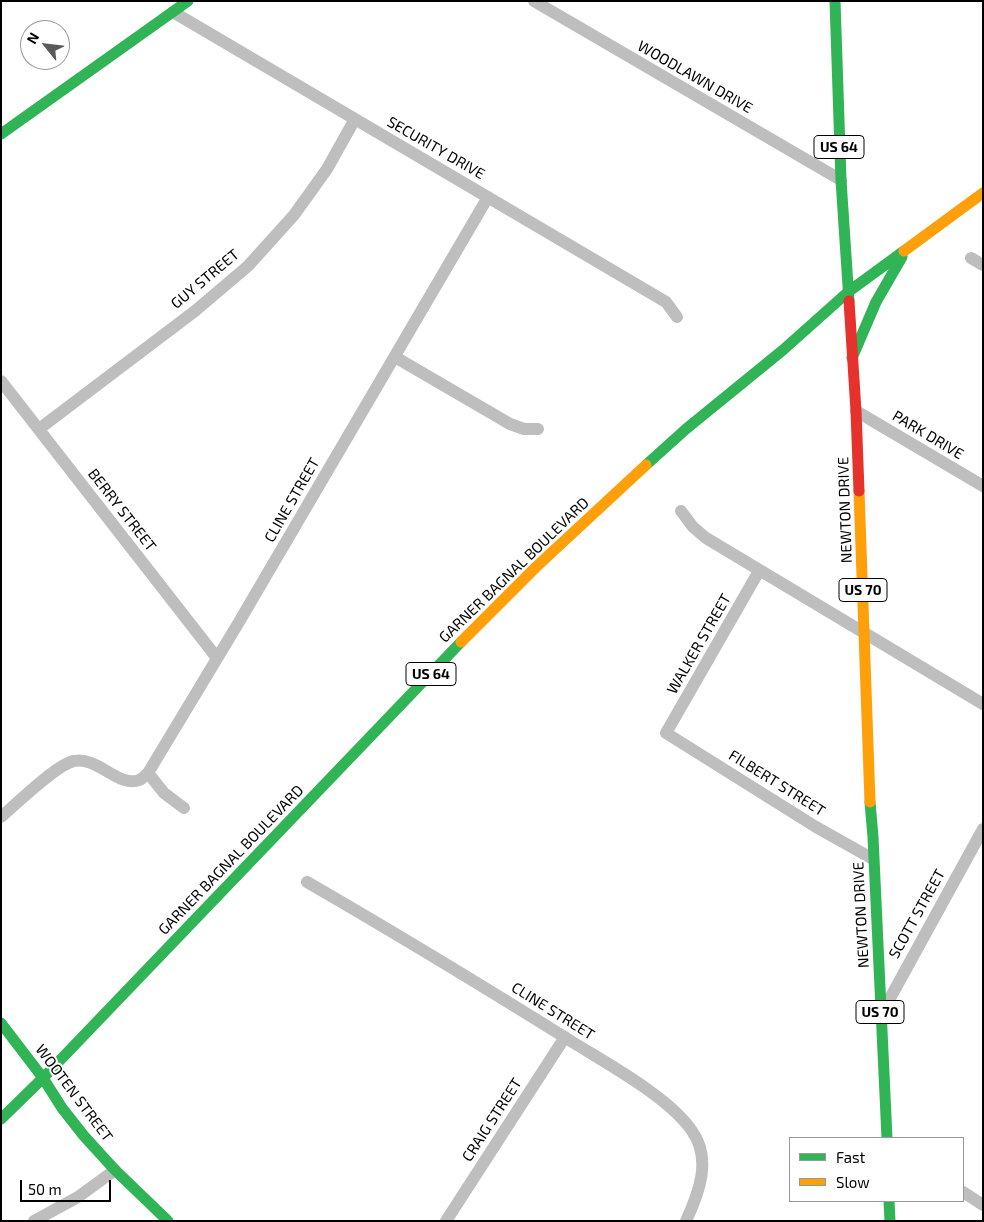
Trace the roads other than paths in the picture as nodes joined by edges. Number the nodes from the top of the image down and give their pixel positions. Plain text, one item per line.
1 (188, 1) edge
2 (534, 1) edge
3 (834, 1) edge
4 (173, 12) junction
5 (355, 119) junction
6 (1, 134) edge
7 (840, 180) junction
8 (983, 193) edge
9 (488, 197) junction
10 (906, 250) junction
11 (971, 258) dead end
12 (983, 265) edge
13 (848, 292) junction
14 (676, 317) dead end
15 (395, 357) junction
16 (852, 358) junction
17 (1, 381) edge
18 (856, 411) junction
19 (38, 429) junction
20 (538, 429) dead end
21 (983, 486) edge
22 (681, 512) dead end
23 (760, 571) junction
24 (865, 632) junction
25 (217, 658) junction
26 (983, 704) edge
27 (666, 732) joint
28 (148, 773) junction
29 (184, 808) dead end
30 (1, 817) edge
31 (983, 829) edge
32 (873, 860) junction
33 (307, 882) dead end
34 (880, 1015) junction
35 (1, 1023) edge
36 (565, 1037) junction
37 (43, 1078) junction
38 (1, 1119) edge
39 (886, 1137) edge
40 (115, 1170) junction
41 (964, 1193) edge
42 (889, 1202) edge
43 (983, 1205) edge
44 (34, 1221) edge
45 (168, 1221) edge
46 (446, 1221) edge
47 (686, 1221) edge
48 (890, 1221) edge

1 - 4 main road
2 - 7 street, WOODLAWN DRIVE
3 - 7 main road, NEWTON DRIVE / US 64
4 - 5 street, SECURITY DRIVE
4 - 6 main road
5 - 9 street, SECURITY DRIVE
5 - 19 street, GUY STREET
7 - 13 main road, NEWTON DRIVE / US 64
8 - 10 main road, GARNER BAGNAL BOULEVARD
9 - 14 street, SECURITY DRIVE
9 - 15 street, CLINE STREET
10 - 13 main road, GARNER BAGNAL BOULEVARD
10 - 16 main road
11 - 12 street
13 - 16 main road, NEWTON DRIVE / US 70
13 - 37 main road, GARNER BAGNAL BOULEVARD / US 64
15 - 20 street
15 - 25 street, CLINE STREET
16 - 18 main road, NEWTON DRIVE / US 70
17 - 19 street, BERRY STREET
18 - 21 street, PARK DRIVE
18 - 24 main road, NEWTON DRIVE / US 70
19 - 25 street, BERRY STREET
22 - 23 street
23 - 24 street
23 - 27 street, WALKER STREET
24 - 26 street
24 - 32 main road, NEWTON DRIVE / US 70
25 - 28 street, CLINE STREET
27 - 32 street, FILBERT STREET
28 - 29 street
28 - 30 street
31 - 34 street, SCOTT STREET
32 - 34 main road, NEWTON DRIVE / US 70
33 - 36 street, CLINE STREET
34 - 39 main road, NEWTON DRIVE / US 70
35 - 37 main road, WOOTEN STREET
36 - 46 street, CRAIG STREET
36 - 47 street, CLINE STREET
37 - 38 main road, GARNER BAGNAL BOULEVARD / US 64
37 - 40 main road, WOOTEN STREET
40 - 44 street
40 - 45 main road, WOOTEN STREET
41 - 43 street
42 - 48 main road

